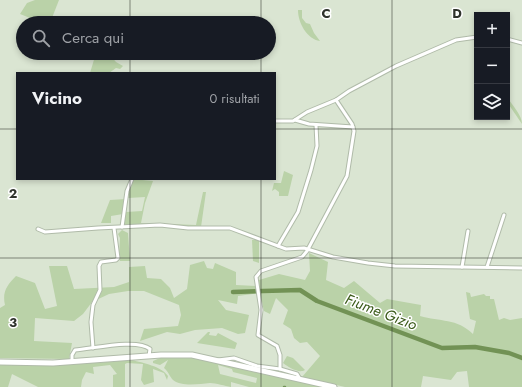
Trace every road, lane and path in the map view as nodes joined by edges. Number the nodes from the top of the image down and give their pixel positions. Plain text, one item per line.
1 (474, 37) edge
2 (510, 40) edge
3 (522, 42) edge
4 (336, 100) junction
5 (295, 120) junction
6 (276, 121) edge
7 (316, 125) junction
8 (353, 127) junction
9 (132, 180) edge
10 (504, 215) dead end
11 (122, 227) junction
12 (114, 228) junction
13 (38, 229) dead end
14 (468, 231) dead end
15 (278, 246) junction
16 (308, 249) junction
17 (462, 267) junction
18 (487, 267) junction
19 (522, 268) edge
20 (93, 348) junction
21 (149, 356) junction
22 (0, 362) edge
23 (72, 362) junction
24 (256, 367) junction
25 (280, 369) junction
26 (300, 379) junction
27 (334, 387) edge

1 - 4 street
2 - 3 street
4 - 5 street
4 - 8 street
5 - 6 street
5 - 7 street
7 - 8 street
7 - 15 street
8 - 16 street
9 - 11 street
10 - 18 street
11 - 12 street
11 - 15 street
12 - 13 street
12 - 20 street
14 - 17 street
15 - 16 street
16 - 17 street
16 - 25 street
17 - 18 street
18 - 19 street
20 - 21 street
20 - 23 street
21 - 23 main road
21 - 24 main road
22 - 23 main road
24 - 25 street
24 - 26 main road
25 - 26 street
26 - 27 main road

